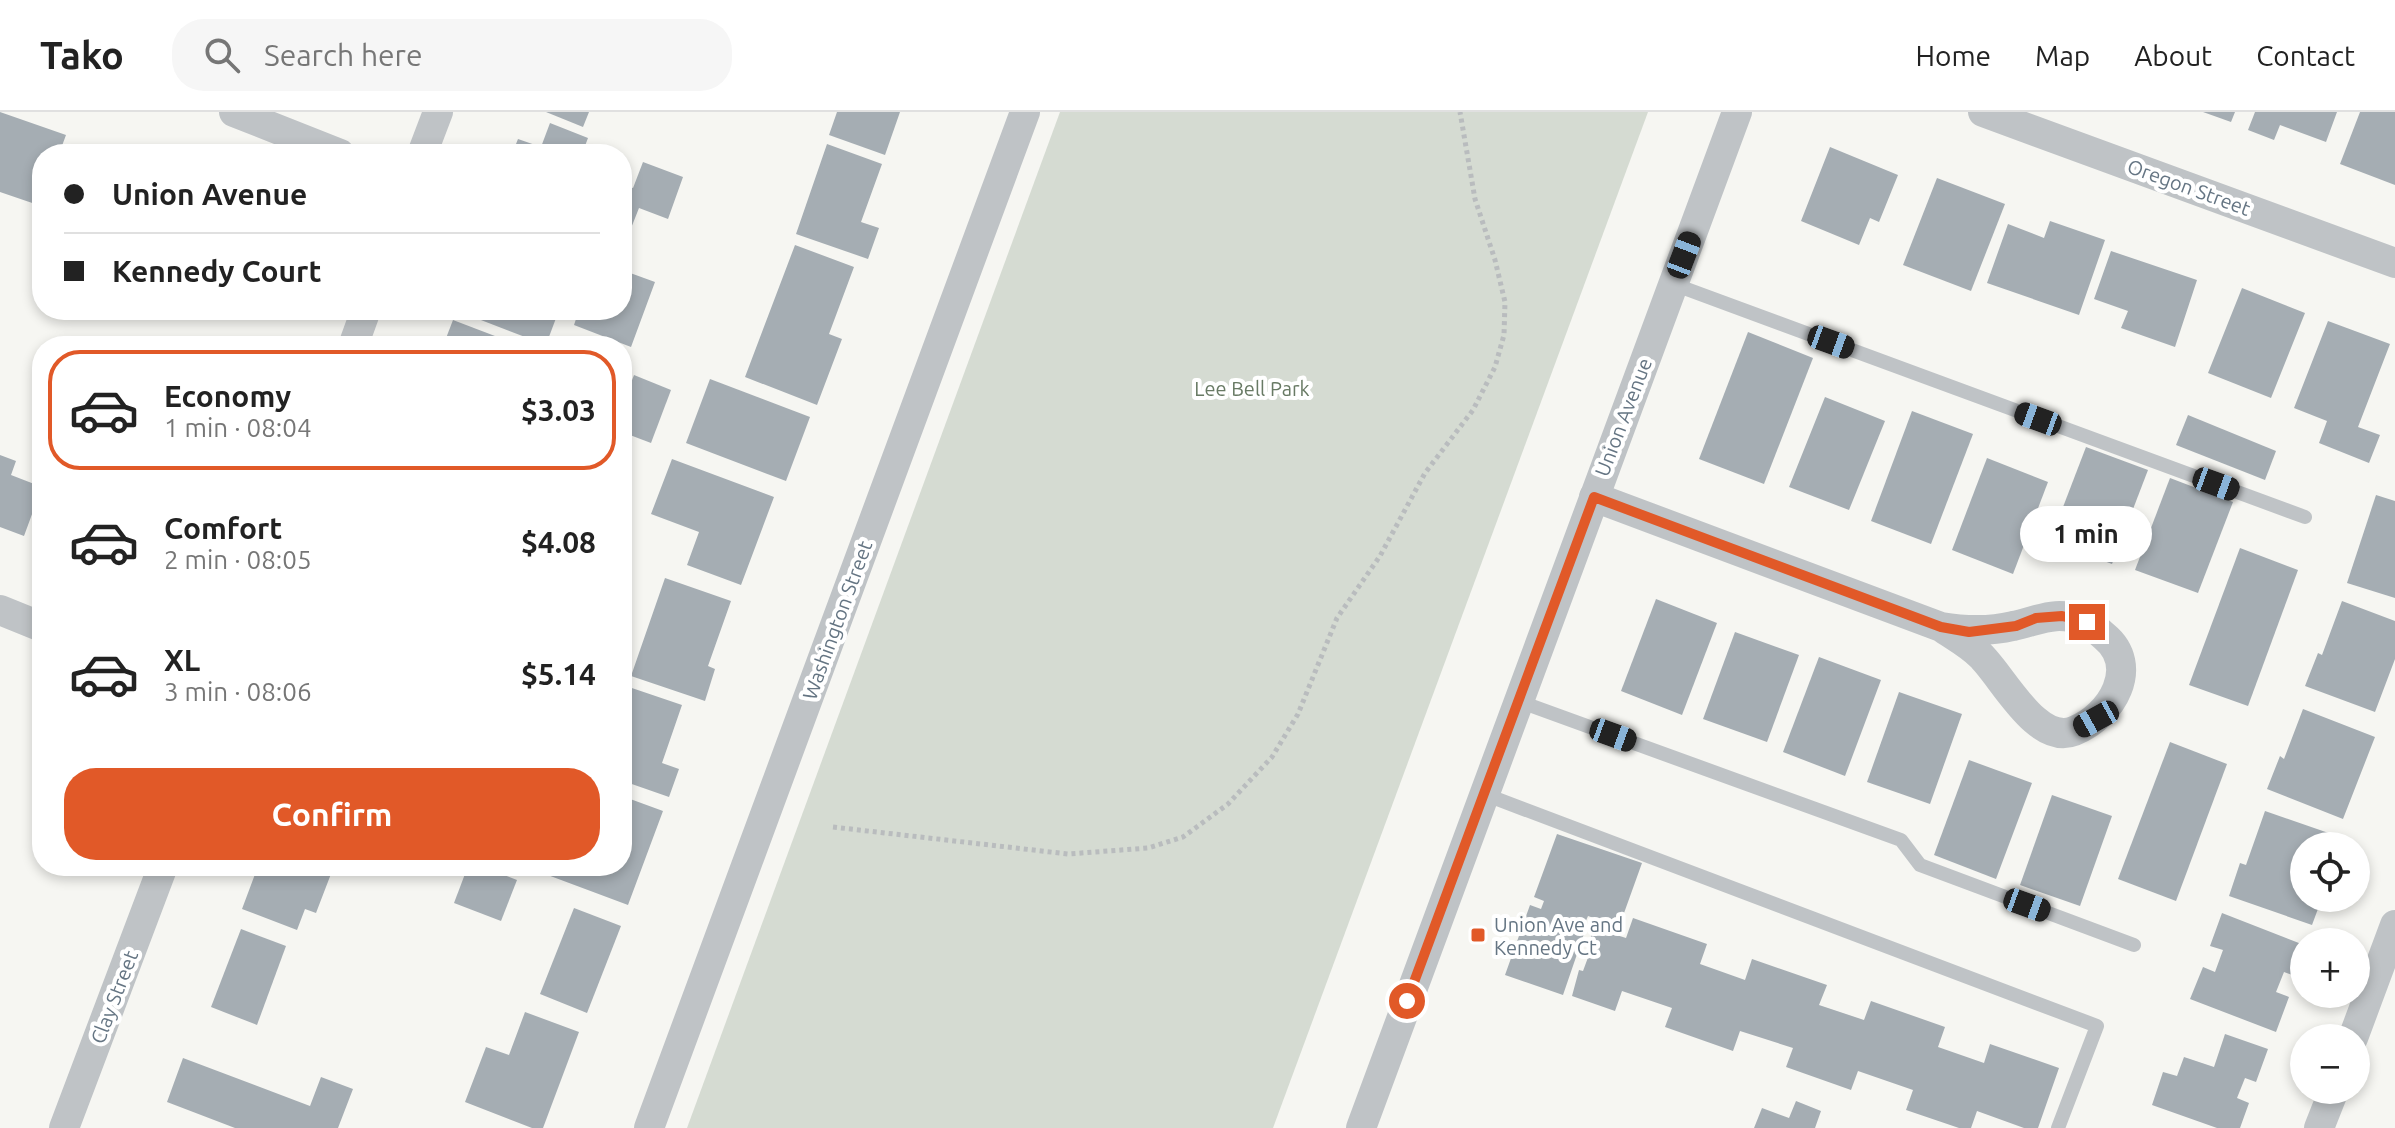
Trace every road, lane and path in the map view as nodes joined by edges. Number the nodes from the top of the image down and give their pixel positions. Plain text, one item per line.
1 (234, 112) edge
2 (438, 112) edge
3 (1025, 112) edge
4 (1460, 112) edge
5 (1737, 112) edge
6 (1983, 112) edge
7 (315, 144) edge
8 (426, 144) edge
9 (2395, 263) edge
10 (1673, 284) junction
11 (1594, 497) junction
12 (2305, 517) dead end
13 (0, 610) edge
14 (32, 623) edge
15 (1941, 627) junction
16 (1518, 701) junction
17 (1484, 794) junction
18 (833, 827) dead end
19 (159, 876) edge
20 (2395, 925) edge
21 (2134, 945) dead end
22 (2358, 1024) edge
23 (2328, 1104) edge
24 (64, 1128) edge
25 (649, 1128) edge
26 (1361, 1128) edge
27 (2058, 1128) edge
28 (2319, 1128) edge

1 - 7 street
2 - 8 street
3 - 25 street, Washington Street
4 - 18 path
5 - 10 street, Union Avenue
6 - 9 street, Oregon Street
10 - 11 street, Union Avenue
10 - 12 lane
11 - 15 street
11 - 16 street, Union Avenue
13 - 14 street
15 - 15 street
16 - 17 street, Union Avenue
16 - 21 lane
17 - 26 street, Union Avenue
17 - 27 lane
19 - 24 street, Clay Street
20 - 22 street
23 - 28 street

